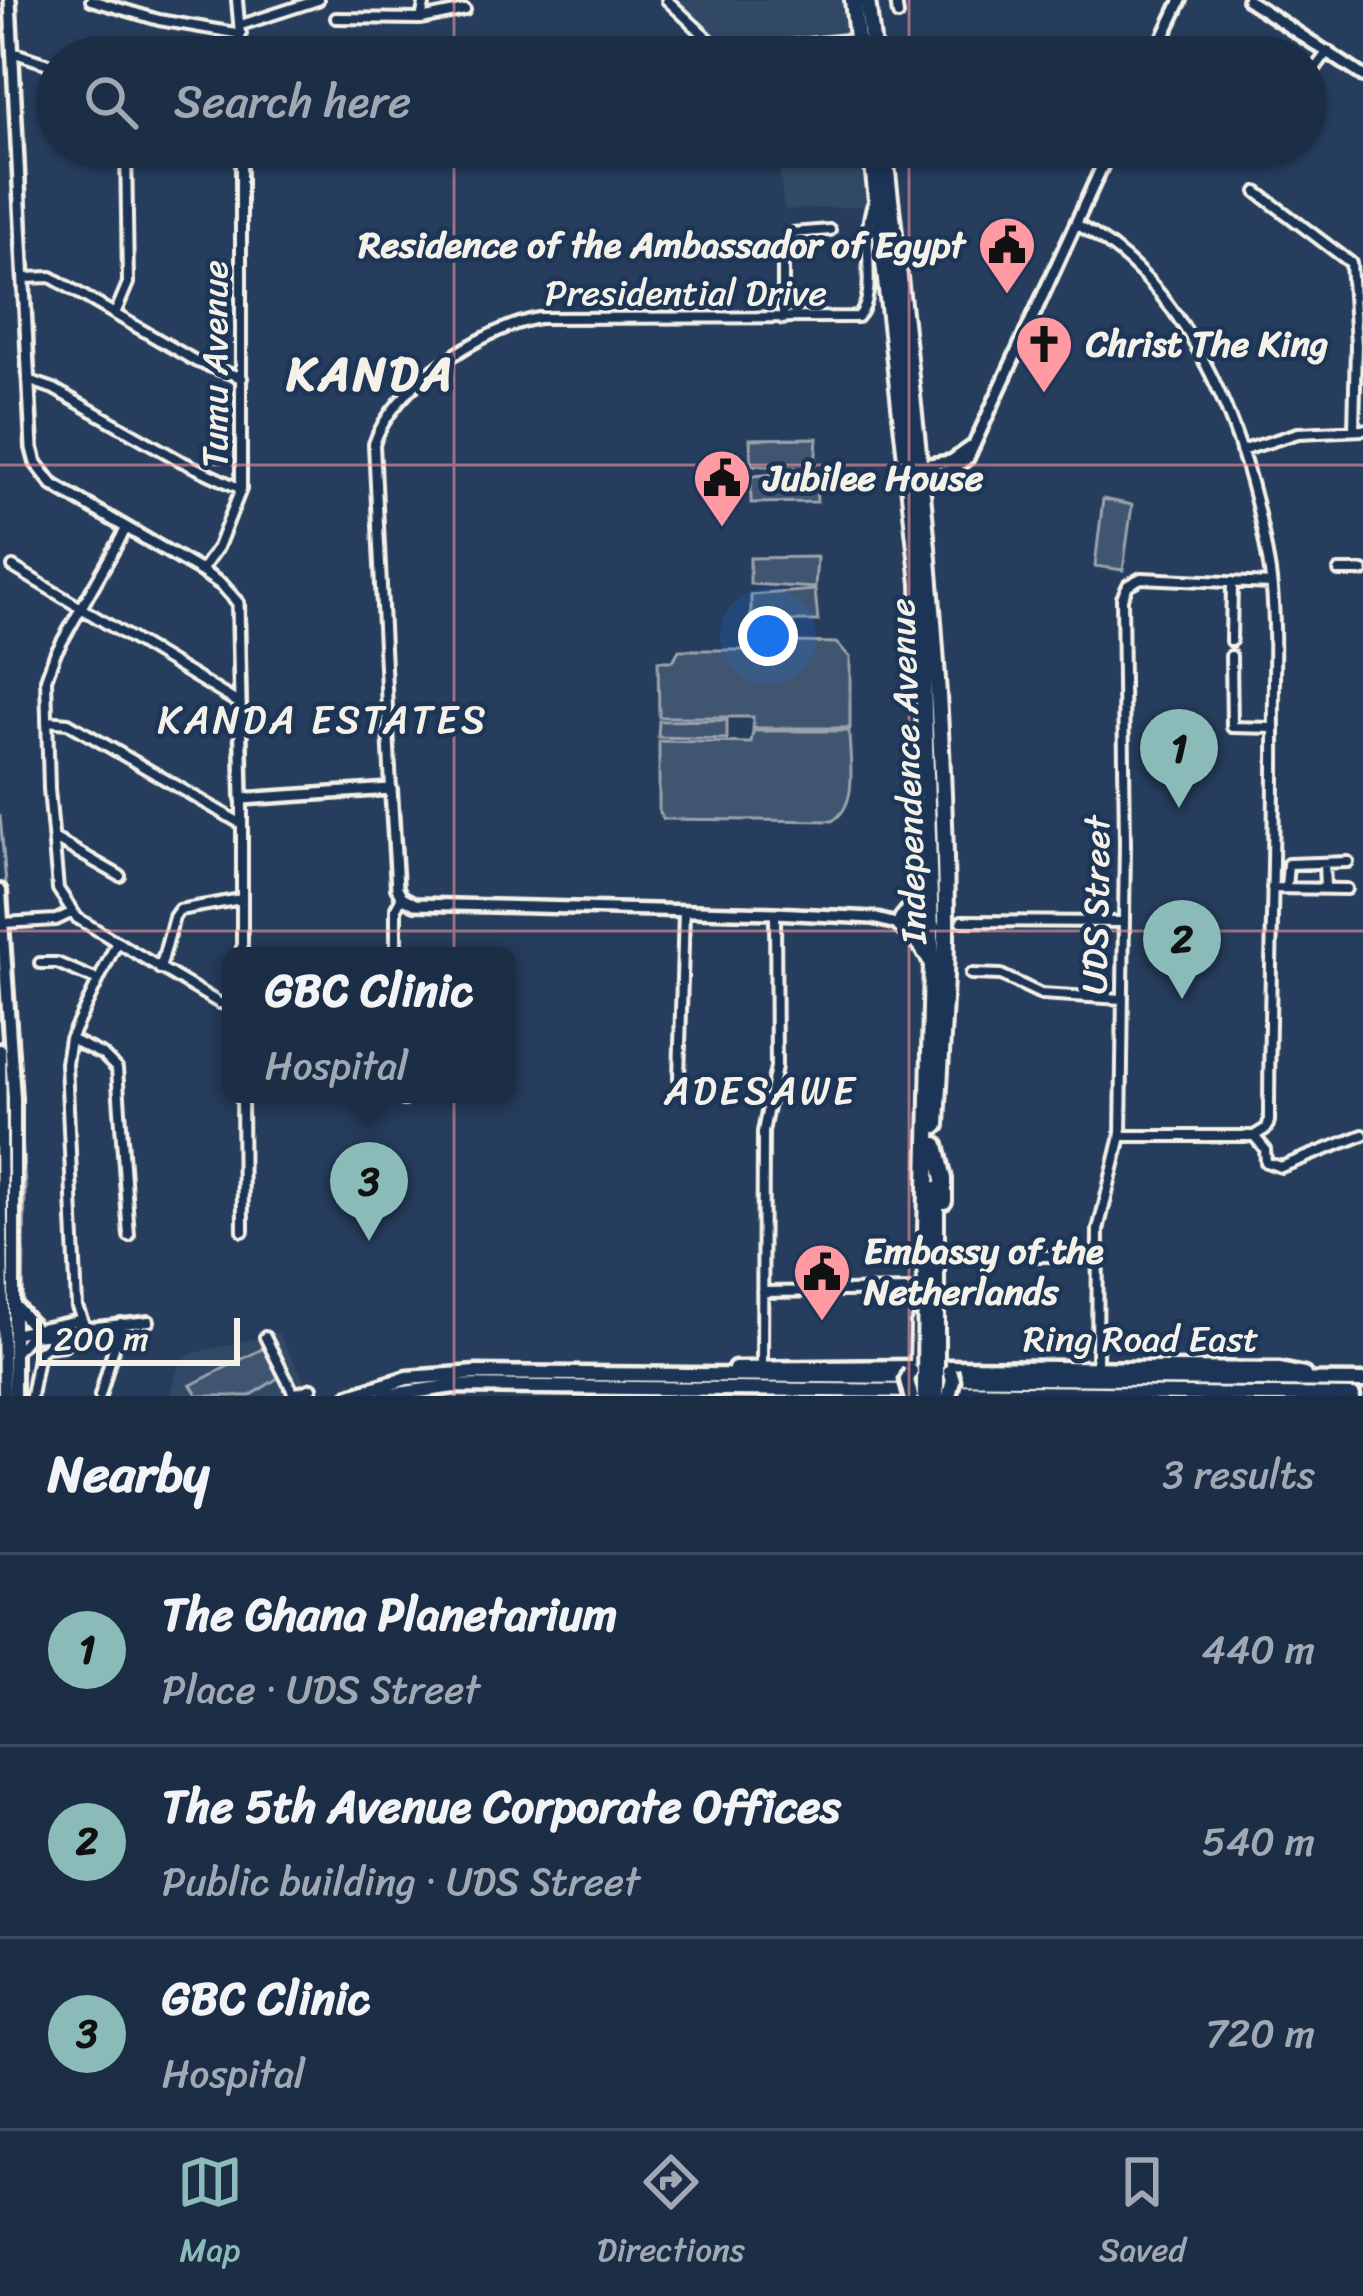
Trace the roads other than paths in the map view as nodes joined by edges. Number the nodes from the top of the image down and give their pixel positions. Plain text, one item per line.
1 (10, 0) edge
2 (91, 0) edge
3 (237, 0) edge
4 (318, 0) edge
5 (425, 0) edge
6 (667, 0) edge
7 (853, 0) edge
8 (867, 0) edge
9 (896, 0) edge
10 (1181, 0) edge
11 (1248, 0) edge
12 (465, 10) dead end
13 (898, 15) dead end
14 (336, 18) dead end
15 (421, 19) junction
16 (241, 29) junction
17 (241, 36) edge
18 (705, 36) edge
19 (863, 36) edge
20 (864, 36) edge
21 (1164, 36) edge
22 (1303, 36) edge
23 (12, 52) junction
24 (1328, 52) edge
25 (36, 60) edge
26 (1363, 76) edge
27 (126, 168) edge
28 (242, 168) edge
29 (875, 168) edge
30 (886, 168) edge
31 (1101, 168) edge
32 (1256, 192) dead end
33 (878, 194) junction
34 (1076, 224) junction
35 (830, 230) dead end
36 (24, 278) junction
37 (115, 314) junction
38 (783, 320) junction
39 (242, 378) junction
40 (28, 380) junction
41 (1359, 430) edge
42 (1240, 451) junction
43 (916, 471) junction
44 (242, 489) junction
45 (127, 530) junction
46 (13, 567) dead end
47 (1340, 571) dead end
48 (1363, 571) edge
49 (201, 572) junction
50 (1232, 582) junction
51 (1271, 584) junction
52 (80, 610) junction
53 (1231, 640) dead end
54 (1231, 656) dead end
55 (240, 704) junction
56 (47, 722) junction
57 (1274, 728) junction
58 (391, 789) junction
59 (242, 799) junction
60 (240, 824) junction
61 (53, 838) junction
62 (1348, 862) dead end
63 (1324, 863) junction
64 (120, 876) dead end
65 (929, 885) junction
66 (1273, 888) junction
67 (1286, 888) junction
68 (1324, 889) junction
69 (1347, 889) dead end
70 (0, 891) edge
71 (242, 898) junction
72 (402, 898) junction
73 (684, 912) junction
74 (71, 913) junction
75 (775, 914) junction
76 (898, 922) junction
77 (1123, 922) junction
78 (3, 923) junction
79 (943, 923) junction
80 (117, 942) junction
81 (242, 947) edge
82 (396, 947) edge
83 (932, 962) junction
84 (40, 963) dead end
85 (160, 969) junction
86 (971, 974) dead end
87 (97, 980) junction
88 (1122, 999) junction
89 (222, 1003) edge
90 (70, 1039) junction
91 (0, 1050) edge
92 (679, 1078) dead end
93 (242, 1103) edge
94 (1267, 1128) junction
95 (1363, 1135) edge
96 (1121, 1136) junction
97 (1255, 1136) junction
98 (932, 1146) junction
99 (1265, 1149) junction
100 (243, 1231) dead end
101 (931, 1233) junction
102 (129, 1237) dead end
103 (1036, 1256) dead end
104 (1096, 1256) junction
105 (920, 1290) junction
106 (762, 1292) junction
107 (16, 1307) junction
108 (77, 1307) junction
109 (149, 1321) dead end
110 (71, 1322) junction
111 (121, 1323) junction
112 (86, 1325) junction
113 (34, 1328) junction
114 (17, 1330) junction
115 (265, 1336) dead end
116 (3, 1343) junction
117 (64, 1345) dead end
118 (14, 1353) junction
119 (762, 1367) junction
120 (914, 1367) junction
121 (945, 1367) junction
122 (1096, 1370) junction
123 (551, 1381) junction
124 (1334, 1381) junction
125 (1363, 1382) edge
126 (688, 1383) junction
127 (312, 1388) dead end
128 (492, 1391) edge
129 (4, 1396) edge
130 (14, 1396) edge
131 (31, 1396) edge
132 (100, 1396) edge
133 (350, 1396) edge
134 (385, 1396) edge
135 (730, 1396) edge
136 (911, 1396) edge
137 (925, 1396) edge
138 (936, 1396) edge
139 (949, 1396) edge
140 (1310, 1396) edge
141 (1353, 1396) edge

1 - 23 street
2 - 16 street
3 - 16 street
4 - 16 street
5 - 15 street
6 - 18 street
7 - 19 highway
8 - 20 highway
9 - 13 street
10 - 21 street
11 - 22 street
12 - 15 street
14 - 15 street
16 - 17 street
23 - 25 street
23 - 36 street
24 - 26 street
27 - 37 street
28 - 39 street, Tumu Avenue
29 - 33 highway, Independence Avenue
30 - 43 highway, Independence Avenue
31 - 34 street
32 - 41 street
33 - 38 street, Presidential Drive
33 - 43 highway, Independence Avenue
34 - 42 street
34 - 43 street
35 - 38 street
36 - 37 street
36 - 40 street
37 - 39 street
38 - 58 street, Presidential Drive
39 - 44 street, Tumu Avenue
40 - 44 street
40 - 45 street
41 - 42 street
42 - 51 street
43 - 65 highway, Independence Avenue
43 - 79 highway, Independence Avenue
44 - 49 street, Tumu Avenue
45 - 49 street
45 - 52 street
46 - 52 street
47 - 48 street
49 - 55 street
50 - 51 street, UDS Street
50 - 53 street
50 - 77 street, UDS Street
51 - 57 street
52 - 55 street
52 - 56 street
54 - 57 street
55 - 59 street
56 - 60 street
56 - 61 street
57 - 66 street
58 - 59 street
58 - 72 street, Presidential Drive
59 - 60 street
60 - 71 street
61 - 64 street
61 - 74 street
62 - 63 street
63 - 67 street
63 - 68 street
65 - 76 highway
65 - 79 highway, Independence Avenue
66 - 67 street
66 - 94 street
67 - 68 street
68 - 69 street
70 - 78 main road
71 - 81 street
71 - 85 street
72 - 73 street
72 - 82 street
73 - 75 street
73 - 92 street
74 - 78 street
74 - 80 street
75 - 76 street
75 - 106 street
76 - 79 street
76 - 83 highway
77 - 79 street
77 - 88 street, UDS Street
78 - 107 main road
79 - 83 highway, Independence Avenue
79 - 98 highway, Independence Avenue
80 - 85 street
80 - 87 street
83 - 98 highway, Independence Avenue
84 - 87 street
85 - 89 street
86 - 88 street
87 - 90 street
88 - 96 street, UDS Street
90 - 102 street
90 - 108 street
91 - 116 main road
93 - 100 street
94 - 97 street
94 - 99 street
95 - 99 street
96 - 97 street
96 - 104 street, UDS Street
97 - 99 street
98 - 101 highway, Independence Avenue
98 - 105 highway
98 - 121 highway
101 - 137 highway, Independence Avenue, bridge
101 - 138 highway, Independence Avenue, bridge
103 - 104 street
104 - 122 street, UDS Street
105 - 106 street
105 - 120 highway
106 - 119 street
107 - 113 main road
107 - 114 main road
108 - 110 street
108 - 112 street
109 - 111 street
110 - 112 street
110 - 113 street
111 - 112 street
111 - 132 street
112 - 118 street
113 - 114 street
114 - 116 street
114 - 118 main road
115 - 127 street
116 - 129 main road
117 - 131 street
118 - 130 main road
119 - 120 main road, Ring Road East
119 - 126 main road, Ring Road East
120 - 121 main road, Ring Road East
120 - 136 main road, bridge
121 - 122 main road, Ring Road East
121 - 139 main road, bridge
122 - 124 main road, Ring Road East
123 - 126 main road
123 - 128 main road
123 - 133 main road
124 - 125 main road, Ring Road East
124 - 126 main road, Ring Road East
126 - 135 main road
126 - 140 main road, Ring Road East
128 - 134 main road
140 - 141 main road, Ring Road East

